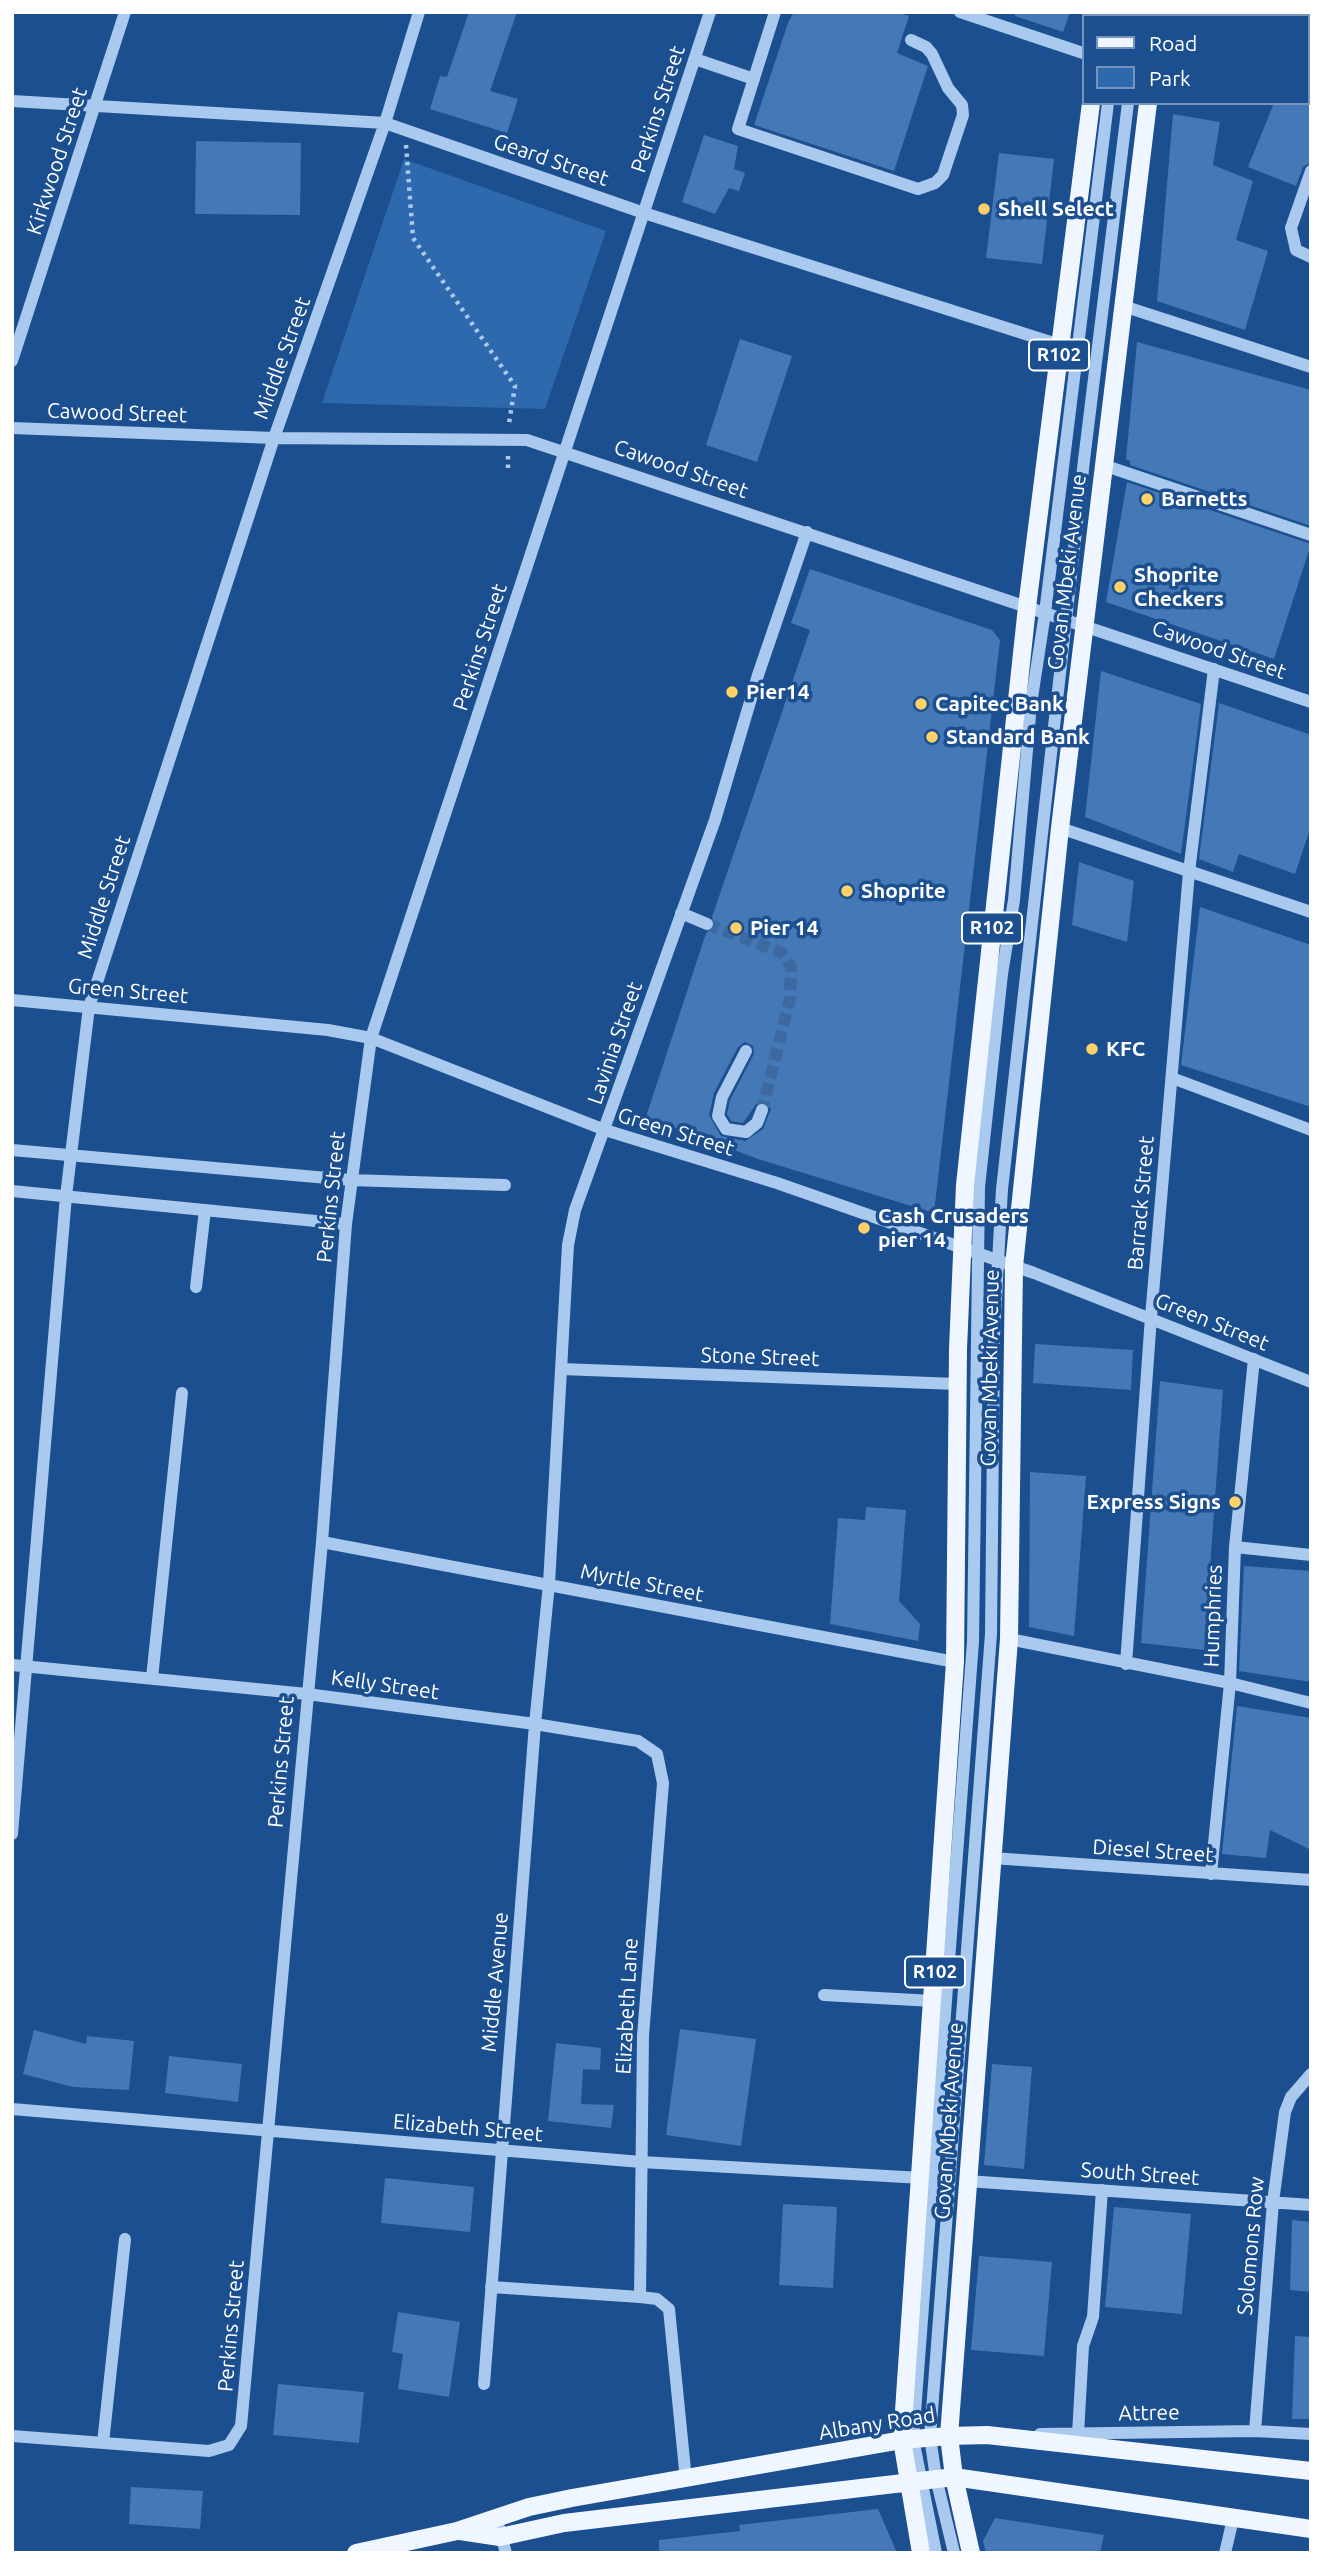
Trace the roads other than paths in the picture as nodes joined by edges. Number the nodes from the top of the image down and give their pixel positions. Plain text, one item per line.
1 (125, 12) edge
2 (419, 12) edge
3 (710, 12) edge
4 (775, 12) edge
5 (960, 12) edge
6 (911, 40) dead end
7 (1082, 53) edge
8 (695, 59) junction
9 (754, 79) junction
10 (12, 101) edge
11 (97, 103) junction
12 (1091, 105) edge
13 (1108, 105) edge
14 (1128, 105) edge
15 (1148, 105) edge
16 (385, 123) junction
17 (1311, 171) edge
18 (644, 213) junction
19 (1311, 257) edge
20 (1123, 306) junction
21 (1060, 345) junction
22 (12, 361) edge
23 (1311, 367) edge
24 (12, 428) edge
25 (274, 439) junction
26 (566, 451) junction
27 (1103, 465) junction
28 (807, 532) junction
29 (1311, 534) edge
30 (1027, 607) junction
31 (1045, 613) junction
32 (1066, 619) junction
33 (1083, 625) junction
34 (1213, 669) junction
35 (1311, 702) edge
36 (1060, 828) junction
37 (1189, 872) junction
38 (1311, 912) edge
39 (681, 913) junction
40 (707, 923) tunnel mouth
41 (12, 1000) edge
42 (89, 1007) junction
43 (370, 1038) junction
44 (746, 1051) dead end
45 (1172, 1078) junction
46 (762, 1110) tunnel mouth
47 (605, 1130) junction
48 (1311, 1130) edge
49 (12, 1150) edge
50 (71, 1155) junction
51 (350, 1180) junction
52 (505, 1185) dead end
53 (12, 1191) edge
54 (66, 1196) junction
55 (205, 1210) junction
56 (346, 1224) junction
57 (971, 1252) junction
58 (1007, 1264) junction
59 (196, 1287) dead end
60 (1151, 1317) junction
61 (1254, 1359) junction
62 (561, 1369) junction
63 (1311, 1382) edge
64 (957, 1384) junction
65 (182, 1394) dead end
66 (322, 1542) junction
67 (1235, 1547) junction
68 (1311, 1555) edge
69 (549, 1584) junction
70 (1009, 1639) junction
71 (955, 1662) junction
72 (1126, 1664) junction
73 (19, 1666) edge
74 (152, 1678) junction
75 (1230, 1683) junction
76 (307, 1694) junction
77 (1311, 1703) edge
78 (535, 1724) junction
79 (626, 1739) joint
80 (12, 1833) edge
81 (992, 1858) junction
82 (1211, 1874) junction
83 (1311, 1880) edge
84 (824, 1995) dead end
85 (933, 2001) junction
86 (1311, 2074) edge
87 (12, 2109) edge
88 (268, 2131) junction
89 (501, 2151) junction
90 (641, 2162) junction
91 (922, 2178) junction
92 (967, 2181) junction
93 (1102, 2190) junction
94 (1273, 2202) junction
95 (1311, 2205) edge
96 (125, 2239) dead end
97 (491, 2287) junction
98 (640, 2297) junction
99 (484, 2384) dead end
100 (1255, 2431) junction
101 (1079, 2434) junction
102 (1311, 2434) edge
103 (987, 2435) junction
104 (12, 2436) edge
105 (950, 2436) junction
106 (915, 2439) junction
107 (103, 2443) junction
108 (1311, 2471) edge
109 (685, 2480) junction
110 (929, 2480) junction
111 (496, 2516) junction
112 (1233, 2519) junction
113 (1311, 2529) edge
114 (457, 2531) junction
115 (503, 2545) edge
116 (356, 2553) edge
117 (921, 2553) edge
118 (936, 2553) edge
119 (954, 2553) edge
120 (971, 2553) edge
121 (1225, 2553) edge

1 - 11 street, Kirkwood Street
2 - 16 street, Middle Street
3 - 8 street, Perkins Street
4 - 9 street
5 - 7 street
6 - 9 street
8 - 9 street
8 - 18 street, Perkins Street
10 - 11 street, Geard Street
11 - 16 street, Geard Street
11 - 22 street, Kirkwood Street
12 - 21 main road, Govan Mbeki Avenue / R102
13 - 31 street
14 - 32 street
15 - 20 main road, Govan Mbeki Avenue / R102
16 - 18 street, Geard Street
16 - 25 street, Middle Street
17 - 19 street
18 - 21 street, Geard Street
18 - 26 street, Perkins Street
20 - 23 street
20 - 27 main road, Govan Mbeki Avenue / R102
21 - 30 main road, Govan Mbeki Avenue / R102
24 - 25 street, Cawood Street
25 - 26 street, Cawood Street
25 - 42 street, Middle Street
26 - 28 street, Cawood Street
26 - 43 street, Perkins Street
27 - 29 street
27 - 33 main road, Govan Mbeki Avenue / R102
28 - 30 street, Cawood Street
28 - 39 street, Lavinia Street
30 - 31 street, Cawood Street
30 - 57 main road, Govan Mbeki Avenue / R102
31 - 32 street, Cawood Street
31 - 57 street
32 - 33 street, Cawood Street
32 - 58 street
33 - 34 street, Cawood Street
33 - 36 main road, Govan Mbeki Avenue / R102
34 - 35 street, Cawood Street
34 - 37 street, Barrack Street
36 - 37 street
36 - 58 main road, Govan Mbeki Avenue / R102
37 - 38 street
37 - 45 street, Barrack Street
39 - 40 street
39 - 47 street, Lavinia Street
41 - 42 street, Green Street
42 - 43 street, Green Street
42 - 50 street, Middle Street
43 - 47 street, Green Street
43 - 51 street, Perkins Street
44 - 46 street
45 - 48 street
45 - 60 street, Barrack Street
47 - 57 street, Green Street
47 - 62 street, Lavinia Street
49 - 50 street
50 - 51 street
50 - 54 street, Middle Street
51 - 52 street
51 - 56 street, Perkins Street
53 - 54 street
54 - 55 street
54 - 73 street, Middle Street
55 - 56 street
55 - 59 street
56 - 66 street, Perkins Street
57 - 58 street, Green Street
57 - 64 main road, Govan Mbeki Avenue / R102
57 - 106 street
58 - 60 street, Green Street
58 - 70 main road, Govan Mbeki Avenue / R102
58 - 106 street
60 - 61 street, Green Street
60 - 72 street, Barrack Street
61 - 63 street, Green Street
61 - 67 street, Humphries
62 - 64 street, Stone Street
62 - 69 street, Lavinia Street
64 - 71 main road, Govan Mbeki Avenue / R102
65 - 74 street
66 - 69 street, Myrtle Street
66 - 76 street, Perkins Street
67 - 68 street
67 - 75 street, Humphries
69 - 71 street, Myrtle Street
69 - 78 street, Middle Avenue
70 - 72 street
70 - 81 main road, Govan Mbeki Avenue / R102
71 - 85 main road, Govan Mbeki Avenue / R102
72 - 75 street
73 - 74 street, Kelly Street
73 - 80 street, Middle Street
74 - 76 street, Kelly Street
75 - 77 street
75 - 82 street, Humphries
76 - 78 street, Kelly Street
76 - 88 street, Perkins Street
78 - 79 street, Kelly Street
78 - 89 street, Middle Avenue
79 - 90 street, Elizabeth Lane
81 - 82 street, Diesel Street
81 - 92 main road, Govan Mbeki Avenue / R102
82 - 83 street, Diesel Street
84 - 85 street
85 - 91 main road, Govan Mbeki Avenue / R102
86 - 94 street, Solomons Row
87 - 88 street, Elizabeth Street
88 - 89 street, Elizabeth Street
88 - 107 street, Perkins Street
89 - 90 street, Elizabeth Street
89 - 97 street, Middle Avenue
90 - 91 street, Elizabeth Street
90 - 98 street, Elizabeth Lane
91 - 106 main road, Govan Mbeki Avenue / R102
92 - 93 street, South Street
92 - 105 main road, Govan Mbeki Avenue / R102
93 - 94 street, South Street
93 - 101 street
94 - 95 street, South Street
94 - 100 street, Solomons Row
96 - 107 street
97 - 98 street
97 - 99 street, Middle Avenue
98 - 109 street
100 - 101 street, Attree
100 - 102 street, Attree
101 - 103 street, Attree
103 - 105 main road, Albany Road
103 - 108 main road, Albany Road
104 - 107 street
105 - 106 main road, Albany Road
105 - 110 main road, Govan Mbeki Avenue / R102
106 - 109 main road, Albany Road
106 - 110 main road, Govan Mbeki Avenue / R102
106 - 110 street
109 - 111 main road, Albany Road
110 - 112 main road, Albany Road
110 - 115 main road, Albany Road
110 - 117 main road, Govan Mbeki Avenue / R102
110 - 118 street
110 - 119 street
110 - 120 main road, Govan Mbeki Avenue / R102
111 - 114 main road, Albany Road
111 - 115 street
112 - 113 main road, Albany Road
112 - 121 street
114 - 115 main road, Albany Road
114 - 116 main road, Albany Road

